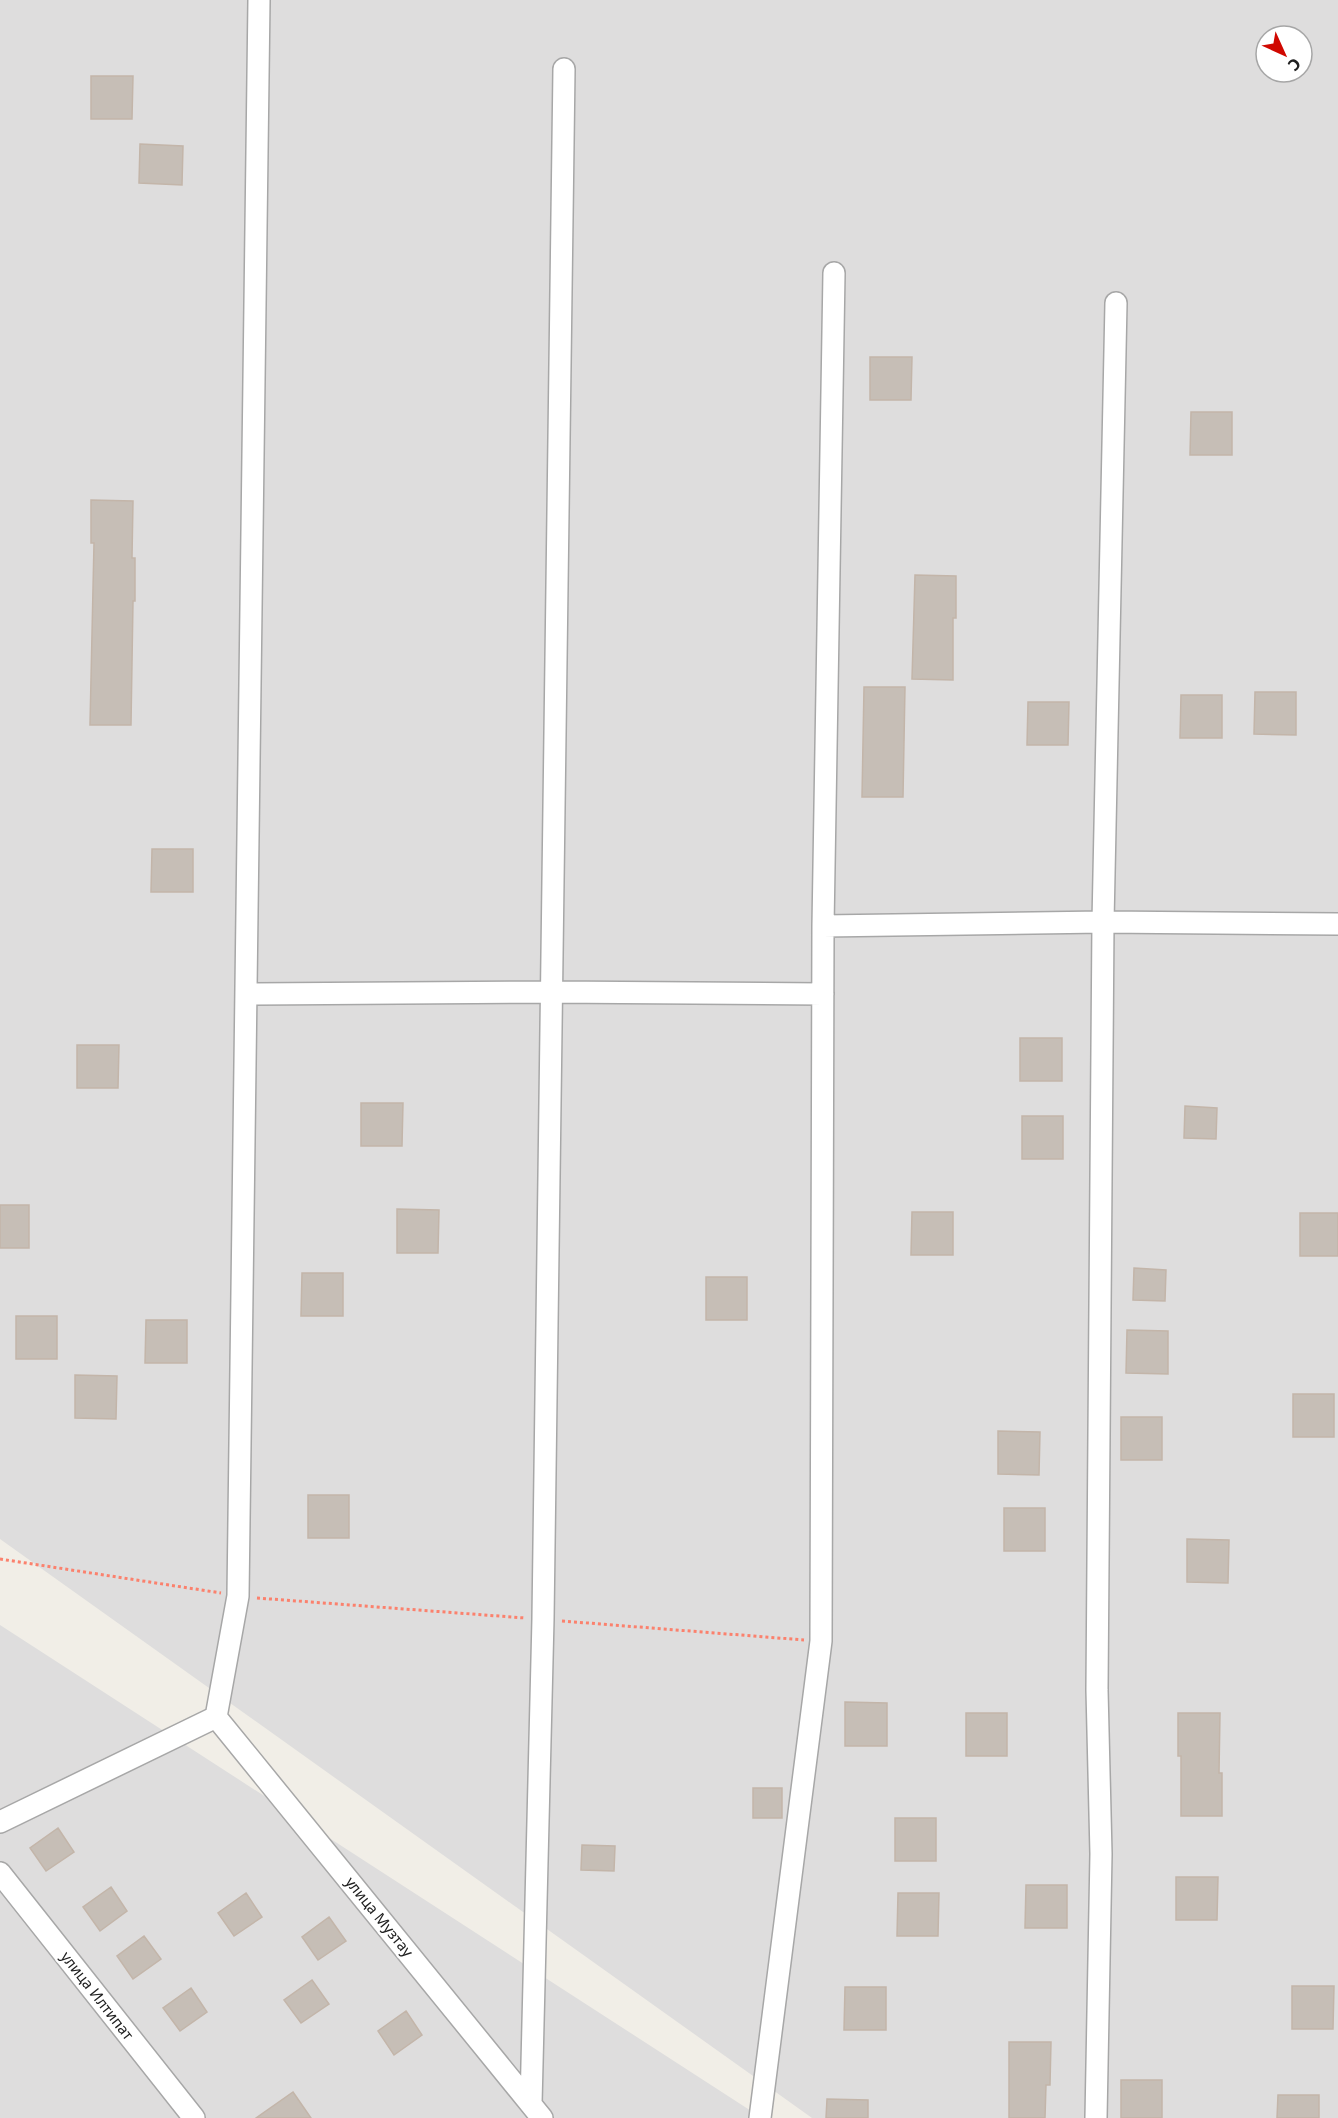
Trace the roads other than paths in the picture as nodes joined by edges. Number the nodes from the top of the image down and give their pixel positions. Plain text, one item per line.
1 (259, 0) edge
2 (564, 69) dead end
3 (834, 273) dead end
4 (1116, 303) dead end
5 (1102, 922) junction
6 (1338, 924) edge
7 (823, 926) junction
8 (551, 992) junction
9 (246, 994) junction
10 (823, 994) junction
11 (216, 1717) junction
12 (0, 1822) edge
13 (0, 1874) edge
14 (537, 2111) edge
15 (194, 2118) edge
16 (760, 2118) edge
17 (1096, 2118) edge

1 - 9 street
2 - 8 street
3 - 7 street
4 - 5 street
5 - 6 street
5 - 7 street
5 - 17 street
7 - 10 street
8 - 9 street
8 - 10 street
8 - 14 street
9 - 11 street
10 - 16 street
11 - 12 street
11 - 14 street, улица Музтау
13 - 15 street, улица Илтипат

